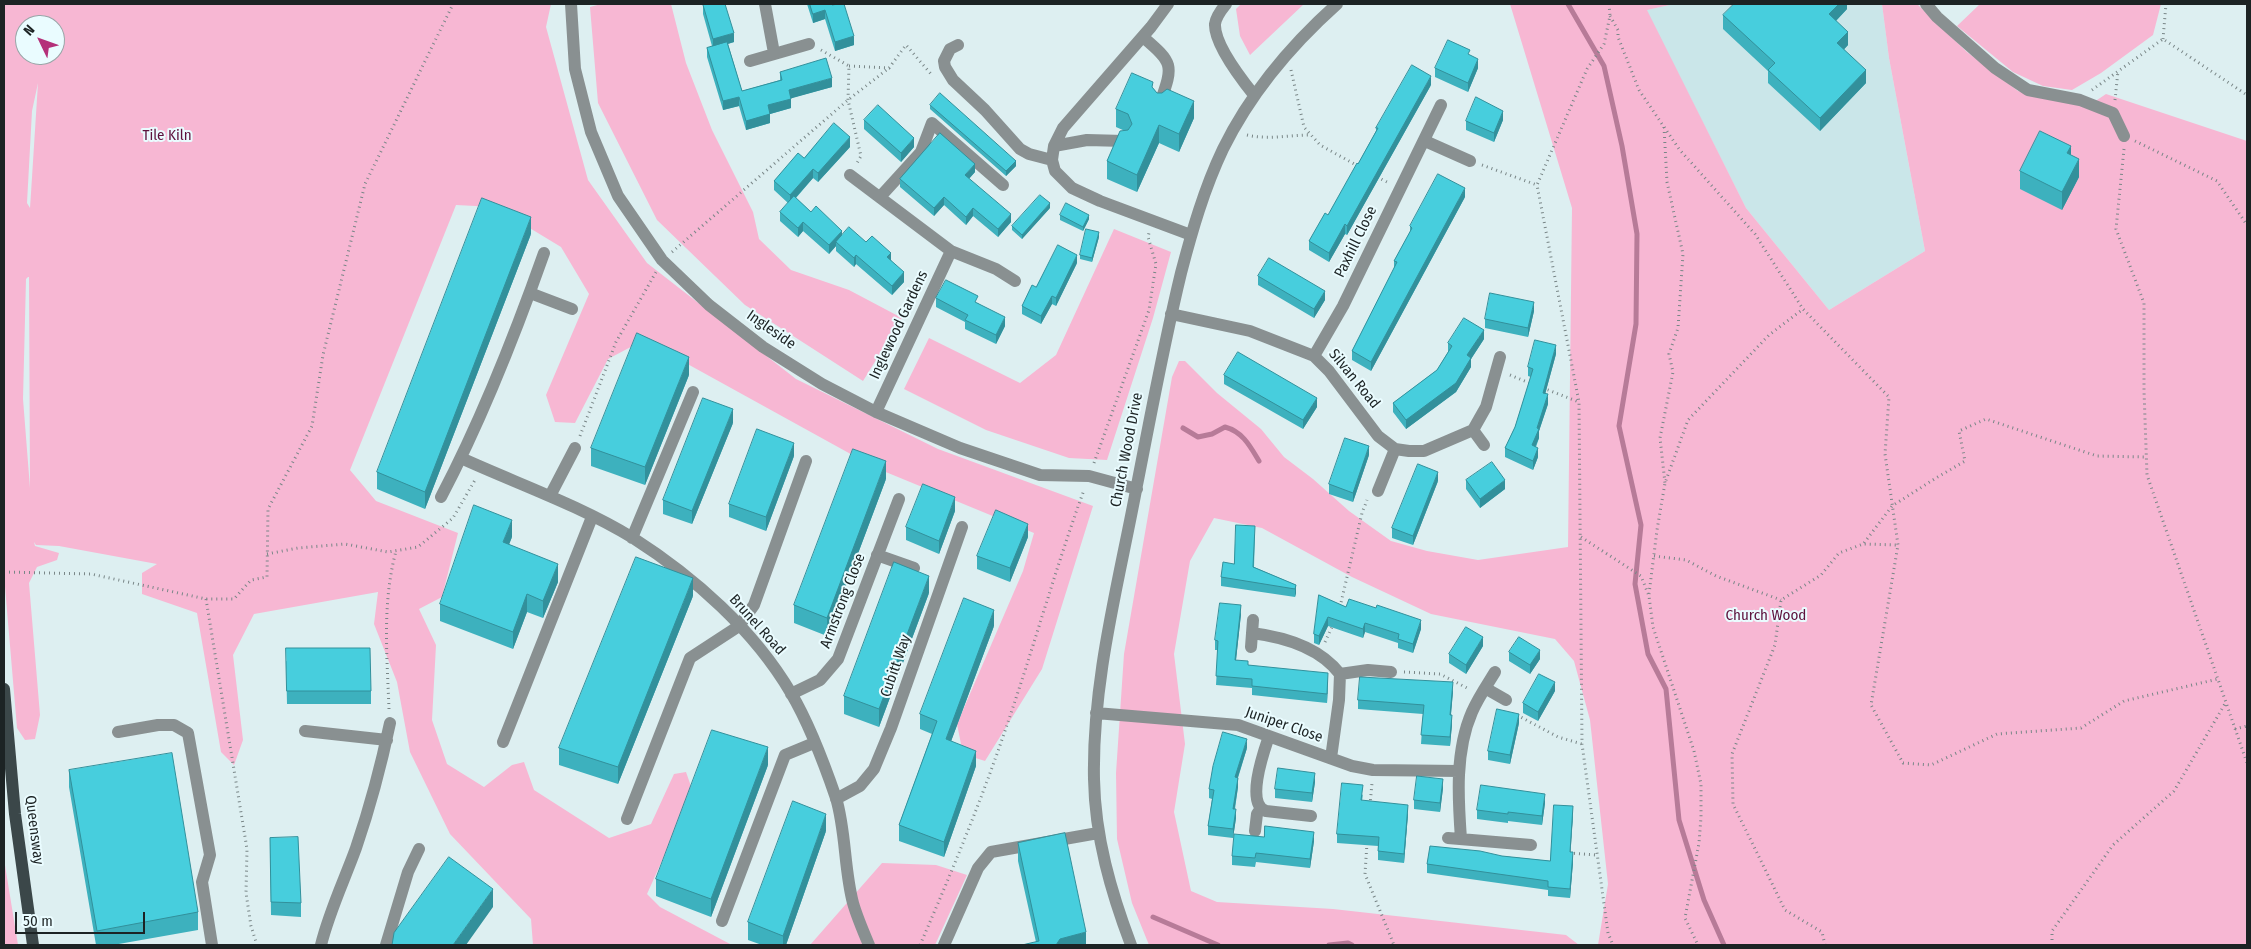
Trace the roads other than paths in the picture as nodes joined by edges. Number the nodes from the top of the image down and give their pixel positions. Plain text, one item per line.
1 (571, 4) edge
2 (765, 4) edge
3 (1168, 4) edge
4 (1226, 4) edge
5 (1338, 4) edge
6 (1926, 4) edge
7 (1143, 37) junction
8 (810, 44) road end
9 (958, 44) dead end
10 (774, 53) junction
11 (750, 61) dead end
12 (1254, 95) junction
13 (1160, 103) edge
14 (1441, 105) dead end
15 (2124, 136) road end
16 (1124, 141) edge
17 (1425, 141) junction
18 (1054, 146) junction
19 (1052, 160) junction
20 (1470, 161) road end
21 (850, 175) road end
22 (1002, 185) dead end
23 (880, 197) junction
24 (1191, 235) junction
25 (951, 251) junction
26 (544, 253) dead end
27 (1015, 280) dead end
28 (530, 294) junction
29 (572, 309) dead end
30 (1171, 314) junction
31 (1314, 356) junction
32 (1500, 357) dead end
33 (693, 392) dead end
34 (876, 412) junction
35 (1473, 430) junction
36 (1484, 445) dead end
37 (575, 448) road end
38 (1395, 449) junction
39 (461, 458) junction
40 (806, 461) dead end
41 (1136, 489) junction
42 (1378, 491) road end
43 (550, 496) junction
44 (441, 497) dead end
45 (899, 499) dead end
46 (592, 518) junction
47 (962, 527) dead end
48 (632, 538) junction
49 (877, 555) junction
50 (914, 568) edge
51 (739, 626) junction
52 (1251, 647) dead end
53 (1390, 672) road end
54 (1495, 672) dead end
55 (1340, 674) junction
56 (4, 689) edge
57 (1483, 692) junction
58 (791, 694) junction
59 (1506, 700) road end
60 (1096, 713) junction
61 (390, 723) road end
62 (305, 731) dead end
63 (118, 732) dead end
64 (1269, 736) junction
65 (386, 740) junction
66 (504, 742) dead end
67 (814, 743) junction
68 (1331, 758) junction
69 (1459, 771) junction
70 (836, 799) junction
71 (1260, 808) junction
72 (1311, 816) dead end
73 (627, 819) dead end
74 (1255, 831) dead end
75 (1098, 833) junction
76 (1531, 844) dead end
77 (419, 849) dead end
78 (722, 921) dead end
79 (33, 945) edge
80 (212, 945) edge
81 (321, 945) edge
82 (386, 945) edge
83 (868, 945) edge
84 (944, 945) edge
85 (1131, 945) edge

1 - 34 street, Ingleside
2 - 10 street
3 - 7 street
4 - 12 street
5 - 12 street, Church Wood Drive
6 - 15 street
7 - 13 street
7 - 18 street
8 - 10 street
9 - 19 street
10 - 11 street
12 - 24 street, Church Wood Drive
14 - 17 street, Paxhill Close
16 - 18 street
17 - 20 street
17 - 31 street, Paxhill Close
18 - 19 street
19 - 24 street
21 - 23 street
22 - 23 street
23 - 25 street
24 - 30 street, Church Wood Drive
25 - 27 street
25 - 34 street, Inglewood Gardens
26 - 28 street
28 - 29 street
28 - 39 street
30 - 31 street, Silvan Road
30 - 41 street, Church Wood Drive
31 - 38 street, Silvan Road
32 - 35 street
33 - 48 street
34 - 41 street, Ingleside
35 - 36 street
35 - 38 street
37 - 43 street
38 - 42 street
39 - 43 street, Brunel Road
39 - 44 street
40 - 51 street
41 - 60 street, Church Wood Drive
43 - 46 street, Brunel Road
45 - 49 street, Armstrong Close
46 - 48 street, Brunel Road
46 - 66 street
47 - 70 street, Cubitt Way
48 - 51 street, Brunel Road
49 - 50 street
49 - 58 street, Armstrong Close
51 - 58 street, Brunel Road
51 - 73 street
52 - 55 street
53 - 55 street
54 - 57 street
55 - 68 street
56 - 79 main road, Queensway
57 - 59 street
57 - 69 street
58 - 67 street, Brunel Road
60 - 64 street, Juniper Close
60 - 75 street, Church Wood Drive
61 - 65 street
62 - 65 street
63 - 80 street
64 - 68 street, Juniper Close
64 - 71 street
65 - 81 street
67 - 70 street, Brunel Road
67 - 78 street
68 - 69 street, Juniper Close
69 - 76 street
70 - 83 street, Brunel Road
71 - 72 street
71 - 74 street
75 - 84 street
75 - 85 street, Church Wood Drive
77 - 82 street

